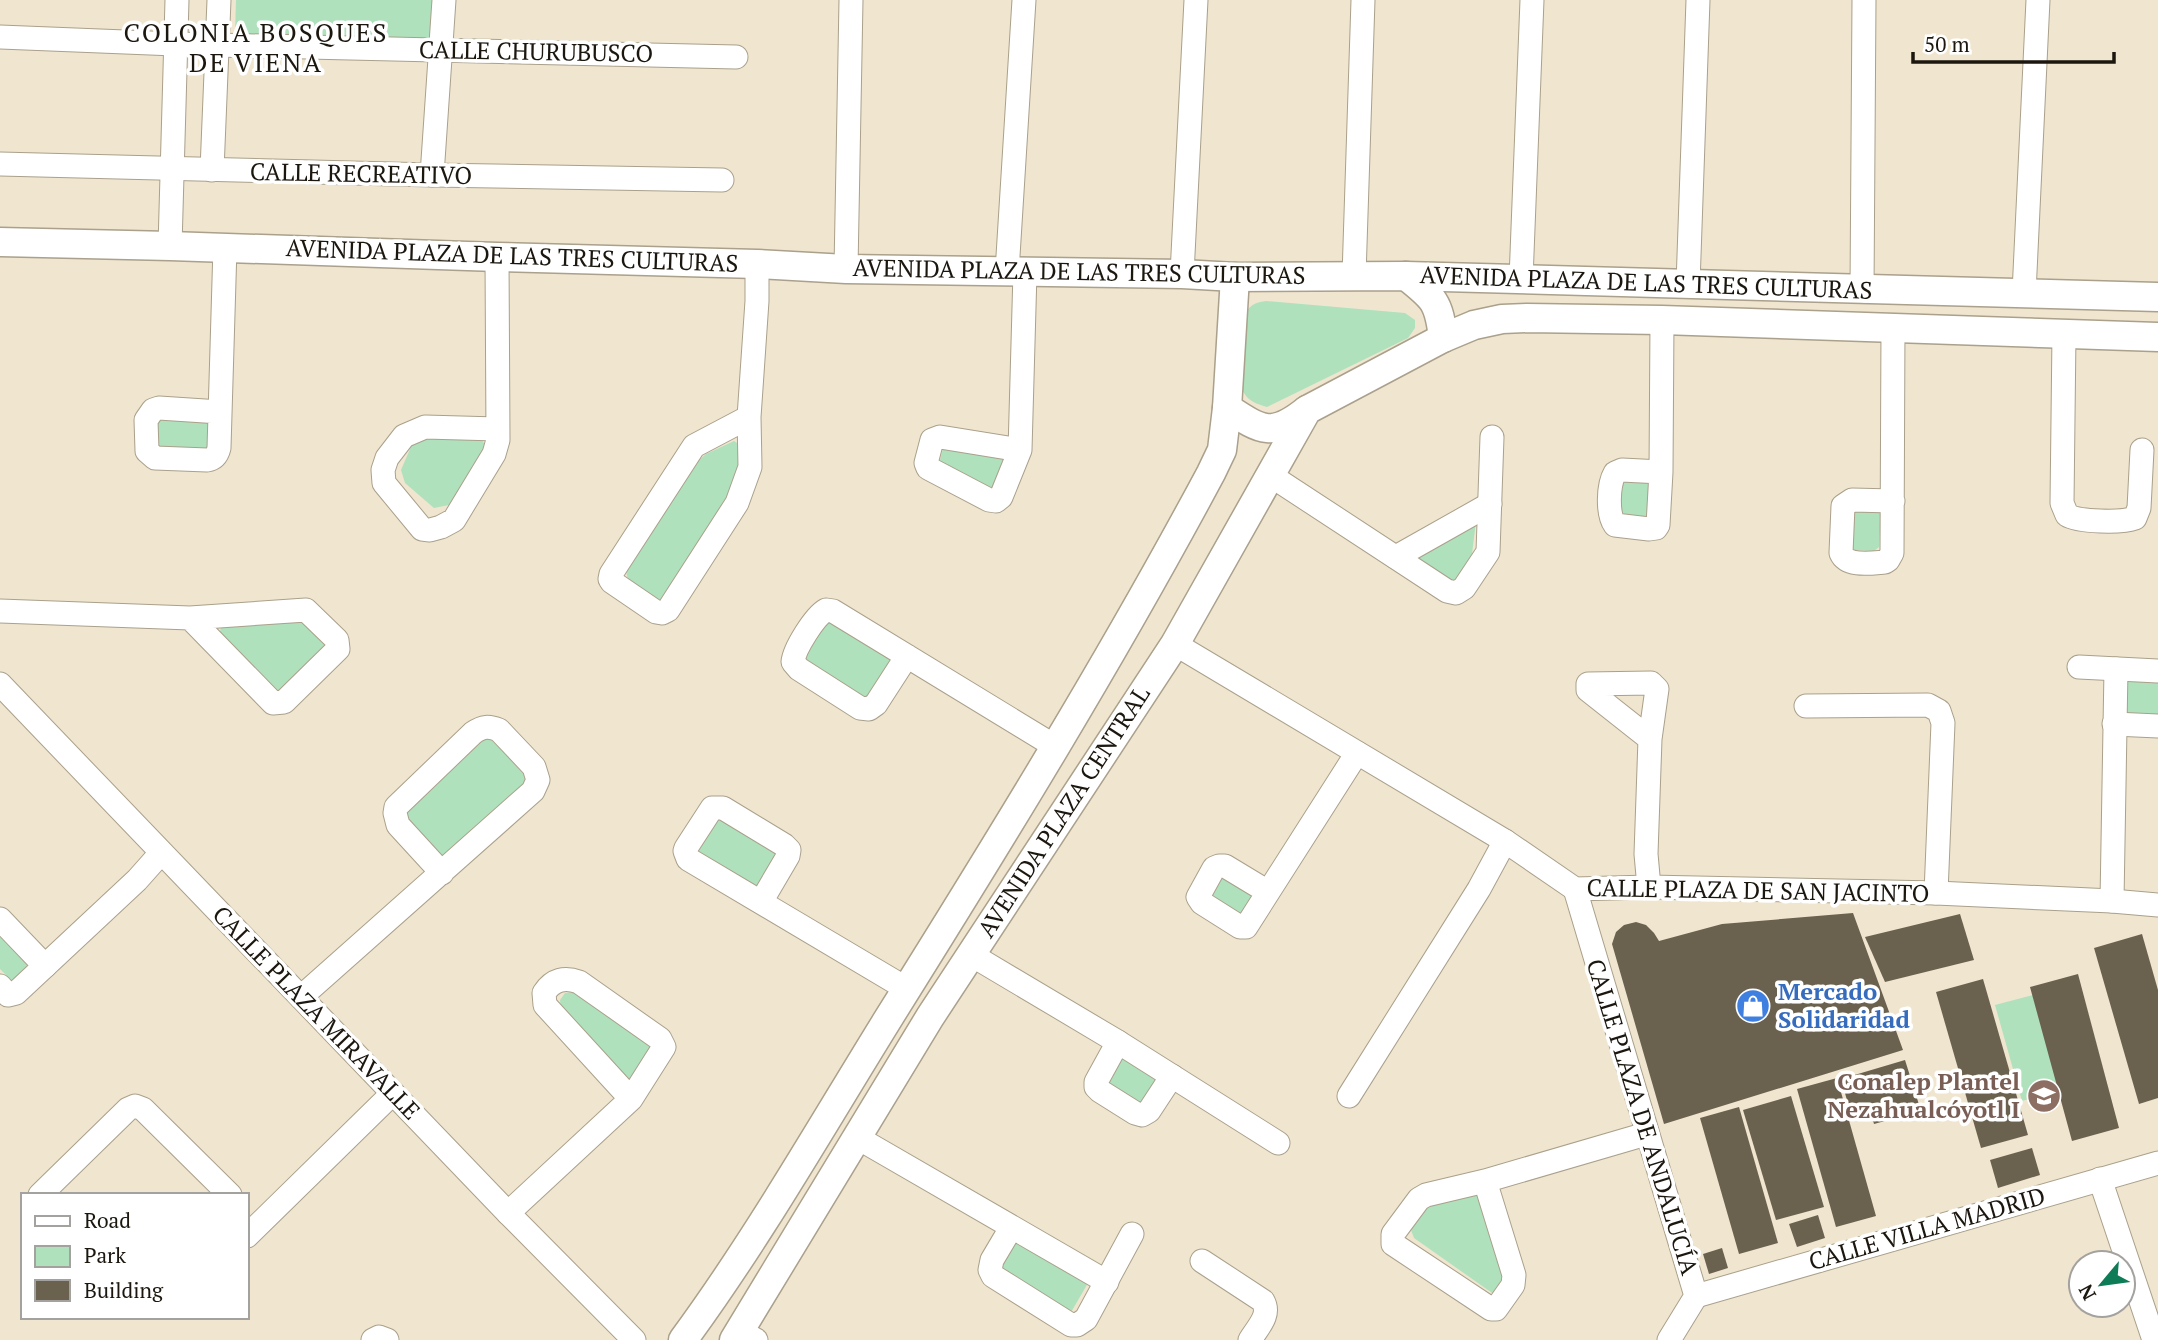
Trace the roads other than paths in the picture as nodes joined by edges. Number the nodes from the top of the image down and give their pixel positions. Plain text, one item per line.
1 (177, 0) edge
2 (219, 0) edge
3 (444, 0) edge
4 (851, 0) edge
5 (1024, 0) edge
6 (1196, 0) edge
7 (1363, 0) edge
8 (1532, 0) edge
9 (1698, 0) edge
10 (1864, 0) edge
11 (2038, 0) edge
12 (0, 37) edge
13 (174, 44) junction
14 (216, 45) junction
15 (440, 49) junction
16 (736, 57) dead end
17 (0, 164) edge
18 (173, 170) junction
19 (212, 170) junction
20 (432, 176) junction
21 (722, 180) dead end
22 (0, 242) edge
23 (170, 246) junction
24 (225, 247) junction
25 (497, 257) junction
26 (757, 264) junction
27 (846, 269) junction
28 (1016, 272) junction
29 (1182, 274) junction
30 (1354, 275) junction
31 (1406, 276) junction
32 (1235, 278) junction
33 (1521, 279) junction
34 (1688, 284) junction
35 (1862, 290) junction
36 (2024, 293) junction
37 (2158, 297) edge
38 (1662, 320) junction
39 (1893, 327) junction
40 (2064, 334) junction
41 (2158, 337) edge
42 (1443, 338) junction
43 (1227, 408) junction
44 (1307, 410) junction
45 (220, 412) dead end
46 (749, 417) junction
47 (497, 429) junction
48 (1492, 437) dead end
49 (1020, 450) dead end
50 (2142, 450) dead end
51 (1661, 472) dead end
52 (1270, 475) junction
53 (1893, 501) dead end
54 (1490, 504) junction
55 (1396, 557) junction
56 (0, 611) edge
57 (190, 618) junction
58 (1175, 644) junction
59 (907, 656) junction
60 (2079, 667) dead end
61 (2116, 669) junction
62 (2158, 671) edge
63 (0, 684) edge
64 (1806, 706) dead end
65 (2114, 724) junction
66 (2158, 726) edge
67 (1650, 739) dead end
68 (1055, 747) junction
69 (1357, 753) junction
70 (1505, 841) junction
71 (162, 853) junction
72 (442, 873) junction
73 (1649, 887) junction
74 (1575, 889) junction
75 (1268, 892) dead end
76 (1937, 893) junction
77 (2112, 901) junction
78 (761, 902) junction
79 (2158, 905) edge
80 (0, 919) edge
81 (970, 954) junction
82 (45, 966) junction
83 (0, 986) edge
84 (907, 989) junction
85 (301, 997) junction
86 (1118, 1042) junction
87 (1172, 1076) junction
88 (393, 1093) junction
89 (1349, 1096) dead end
90 (631, 1099) junction
91 (1646, 1134) junction
92 (858, 1138) junction
93 (1278, 1143) dead end
94 (2158, 1163) edge
95 (2100, 1179) junction
96 (1485, 1181) junction
97 (42, 1193) edge
98 (226, 1193) edge
99 (508, 1213) junction
100 (251, 1223) edge
101 (1012, 1228) junction
102 (1132, 1234) dead end
103 (1202, 1261) dead end
104 (1107, 1282) junction
105 (1696, 1296) junction
106 (743, 1337) edge
107 (2151, 1339) edge
108 (373, 1340) edge
109 (387, 1340) edge
110 (634, 1340) edge
111 (683, 1340) edge
112 (1250, 1340) edge
113 (1669, 1340) edge

1 - 13 street
2 - 14 street
3 - 15 street
4 - 27 street
5 - 28 street
6 - 29 street
7 - 30 street
8 - 33 street
9 - 34 street
10 - 35 street
11 - 36 street
12 - 13 street, CALLE CHURUBUSCO
13 - 14 street, CALLE CHURUBUSCO
13 - 18 street
14 - 15 street, CALLE CHURUBUSCO
14 - 19 street
15 - 16 street, CALLE CHURUBUSCO
15 - 20 street
17 - 18 street, CALLE RECREATIVO
18 - 19 street, CALLE RECREATIVO
18 - 23 street
19 - 20 street, CALLE RECREATIVO
20 - 21 street, CALLE RECREATIVO
22 - 23 street, AVENIDA PLAZA DE LAS TRES CULTURAS
23 - 24 street, AVENIDA PLAZA DE LAS TRES CULTURAS
24 - 25 street, AVENIDA PLAZA DE LAS TRES CULTURAS
24 - 45 street
25 - 26 street, AVENIDA PLAZA DE LAS TRES CULTURAS
25 - 47 street
26 - 27 street, AVENIDA PLAZA DE LAS TRES CULTURAS
26 - 46 street
27 - 28 street, AVENIDA PLAZA DE LAS TRES CULTURAS
28 - 29 street, AVENIDA PLAZA DE LAS TRES CULTURAS
28 - 49 street
29 - 32 street, AVENIDA PLAZA DE LAS TRES CULTURAS
30 - 31 street, AVENIDA PLAZA DE LAS TRES CULTURAS
30 - 32 street, AVENIDA PLAZA DE LAS TRES CULTURAS
31 - 33 street, AVENIDA PLAZA DE LAS TRES CULTURAS
31 - 42 street
32 - 43 street, AVENIDA PLAZA CENTRAL
33 - 34 street, AVENIDA PLAZA DE LAS TRES CULTURAS
34 - 35 street, AVENIDA PLAZA DE LAS TRES CULTURAS
35 - 36 street, AVENIDA PLAZA DE LAS TRES CULTURAS
36 - 37 street, AVENIDA PLAZA DE LAS TRES CULTURAS
38 - 39 street, AVENIDA PLAZA DE LAS TRES CULTURAS
38 - 42 street, AVENIDA PLAZA DE LAS TRES CULTURAS
38 - 51 street
39 - 40 street, AVENIDA PLAZA DE LAS TRES CULTURAS
39 - 53 street
40 - 41 street, AVENIDA PLAZA DE LAS TRES CULTURAS
40 - 50 street
42 - 44 street
43 - 44 street
43 - 68 street, AVENIDA PLAZA CENTRAL
44 - 52 street, AVENIDA PLAZA CENTRAL
46 - 46 street
47 - 47 street
48 - 54 street
52 - 55 street
52 - 58 street, AVENIDA PLAZA CENTRAL
54 - 55 street
54 - 55 street
56 - 57 street
57 - 57 street
58 - 69 street, CALLE PLAZA DE SAN JACINTO
58 - 81 street, AVENIDA PLAZA CENTRAL
59 - 59 street
59 - 68 street
60 - 61 street
61 - 62 street
61 - 65 street
63 - 71 street, CALLE PLAZA MIRAVALLE
64 - 76 street
65 - 66 street
65 - 77 street
67 - 73 street
68 - 84 street, AVENIDA PLAZA CENTRAL
69 - 70 street, CALLE PLAZA DE SAN JACINTO
69 - 75 street
70 - 74 street, CALLE PLAZA DE SAN JACINTO
70 - 89 street
71 - 82 street
71 - 85 street, CALLE PLAZA MIRAVALLE
72 - 72 street
72 - 85 street
73 - 74 street, CALLE PLAZA DE SAN JACINTO
73 - 76 street, CALLE PLAZA DE SAN JACINTO
74 - 91 street, CALLE PLAZA DE ANDALUCÍA
76 - 77 street, CALLE PLAZA DE SAN JACINTO
77 - 79 street, CALLE PLAZA DE SAN JACINTO
78 - 78 street
78 - 84 street
80 - 82 street
81 - 86 street
81 - 92 street, AVENIDA PLAZA CENTRAL
82 - 83 street
84 - 111 street, AVENIDA PLAZA CENTRAL
85 - 88 street, CALLE PLAZA MIRAVALLE
86 - 87 street
86 - 87 street
87 - 93 street
88 - 99 street, CALLE PLAZA MIRAVALLE
88 - 100 street
90 - 90 street
90 - 99 street
91 - 96 street
91 - 105 street, CALLE PLAZA DE ANDALUCÍA
92 - 101 street
92 - 106 street, AVENIDA PLAZA CENTRAL
94 - 95 street, CALLE VILLA MADRID
95 - 105 street, CALLE VILLA MADRID
95 - 107 street
96 - 96 street
97 - 98 street
99 - 110 street, CALLE PLAZA MIRAVALLE
101 - 104 street
101 - 104 street
102 - 104 street
103 - 112 street
105 - 113 street, CALLE PLAZA DE ANDALUCÍA
108 - 109 street

